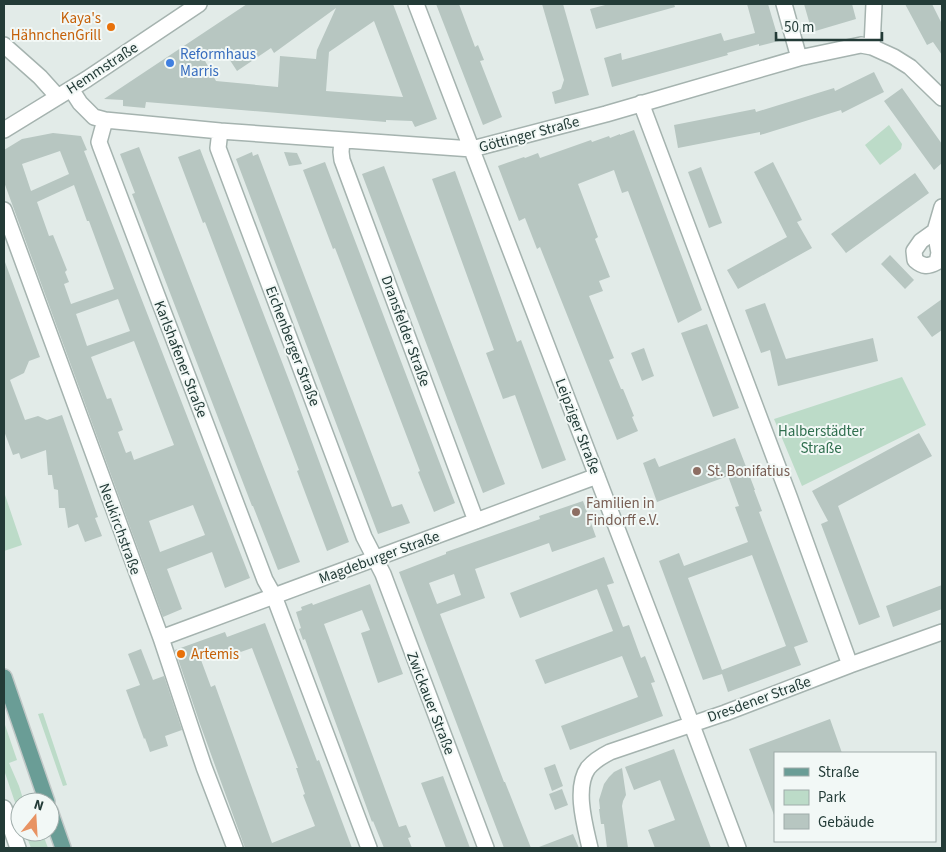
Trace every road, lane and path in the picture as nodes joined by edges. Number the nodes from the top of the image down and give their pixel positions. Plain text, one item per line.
1 (199, 4) edge
2 (416, 4) edge
3 (784, 4) edge
4 (874, 4) edge
5 (4, 46) edge
6 (872, 47) junction
7 (799, 58) junction
8 (65, 93) junction
9 (942, 98) edge
10 (641, 103) junction
11 (104, 120) junction
12 (4, 130) edge
13 (220, 131) junction
14 (342, 140) junction
15 (472, 149) junction
16 (942, 207) edge
17 (4, 210) edge
18 (935, 231) dead end
19 (597, 476) junction
20 (476, 521) junction
21 (375, 559) junction
22 (274, 596) junction
23 (942, 632) edge
24 (161, 638) junction
25 (850, 665) junction
26 (4, 677) edge
27 (692, 724) junction
28 (44, 792) edge
29 (4, 808) edge
30 (18, 848) edge
31 (235, 848) edge
32 (369, 848) edge
33 (486, 848) edge
34 (590, 848) edge
35 (738, 848) edge

1 - 8 street, Hemmstraße
2 - 15 street, Leipziger Straße
3 - 7 street
4 - 6 street
5 - 8 street, Göttinger Straße
6 - 7 street, Göttinger Straße
6 - 9 street
7 - 10 street, Göttinger Straße
8 - 11 street, Göttinger Straße
8 - 12 street, Hemmstraße
10 - 15 street, Göttinger Straße
10 - 25 street
11 - 13 street, Göttinger Straße
11 - 22 street, Karlshafener Straße
13 - 14 street, Göttinger Straße
13 - 21 street, Eichenberger Straße
14 - 15 street, Göttinger Straße
14 - 20 street, Dransfelder Straße
15 - 19 street, Leipziger Straße
16 - 18 street
17 - 24 street, Neukirchstraße
19 - 20 street, Magdeburger Straße
19 - 27 street, Leipziger Straße
20 - 21 street, Magdeburger Straße
21 - 22 street, Magdeburger Straße
21 - 33 street, Zwickauer Straße
22 - 24 street, Magdeburger Straße
22 - 32 street, Karlshafener Straße
23 - 25 street, Dresdener Straße
24 - 31 street, Neukirchstraße
25 - 27 street, Dresdener Straße
26 - 28 main road
27 - 34 street, Dresdener Straße
27 - 35 street, Leipziger Straße
29 - 30 street

